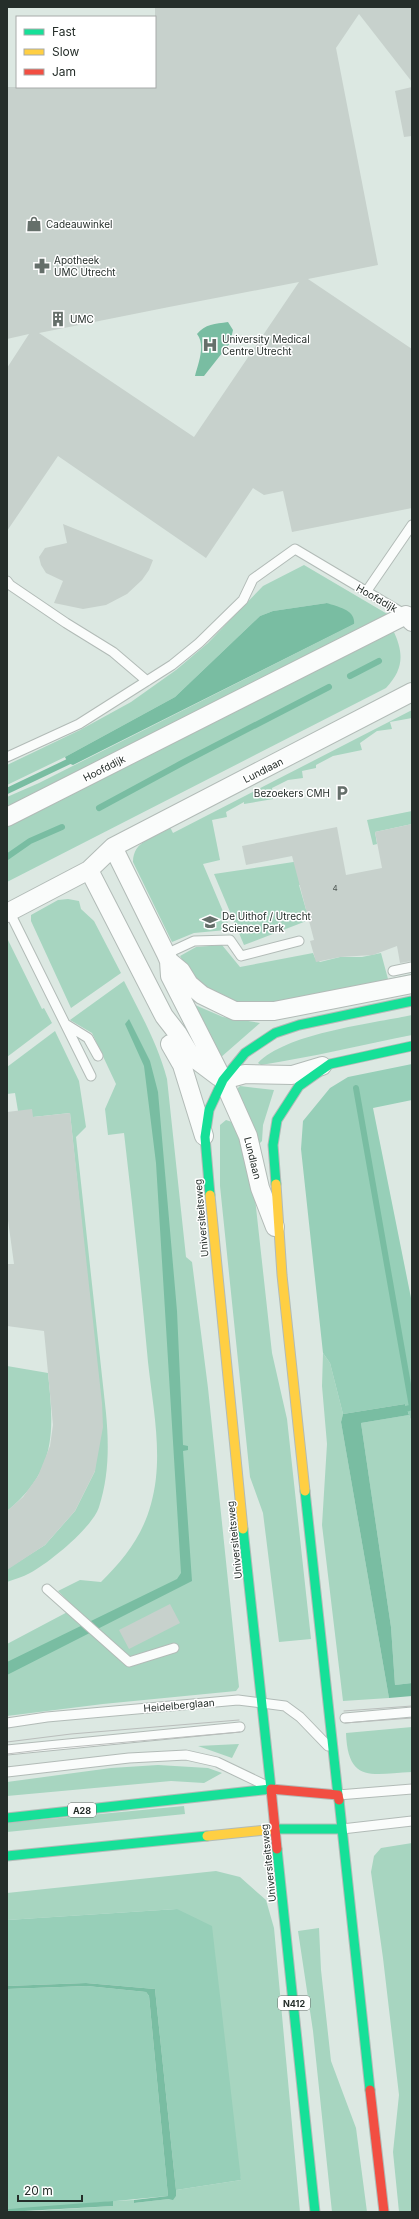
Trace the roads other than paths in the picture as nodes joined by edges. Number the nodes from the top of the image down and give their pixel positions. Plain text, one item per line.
1 (412, 524) edge
2 (7, 581) edge
3 (366, 592) junction
4 (409, 618) edge
5 (147, 681) junction
6 (412, 692) edge
7 (7, 758) edge
8 (7, 817) edge
9 (113, 847) junction
10 (89, 870) junction
11 (8, 912) edge
12 (299, 941) dead end
13 (168, 958) junction
14 (412, 967) edge
15 (393, 971) dead end
16 (412, 984) edge
17 (412, 1001) edge
18 (164, 1016) junction
19 (67, 1025) junction
20 (412, 1046) edge
21 (98, 1056) dead end
22 (330, 1064) junction
23 (91, 1076) dead end
24 (223, 1080) junction
25 (205, 1137) junction
26 (279, 1237) junction
27 (47, 1589) dead end
28 (174, 1648) dead end
29 (262, 1703) junction
30 (412, 1712) edge
31 (344, 1718) dead end
32 (7, 1723) edge
33 (240, 1727) dead end
34 (7, 1750) edge
35 (334, 1752) junction
36 (7, 1772) edge
37 (271, 1789) junction
38 (412, 1789) edge
39 (338, 1795) junction
40 (7, 1818) edge
41 (412, 1821) edge
42 (275, 1829) junction
43 (342, 1829) junction
44 (7, 1856) edge
45 (316, 2212) edge
46 (384, 2212) edge

1 - 3 lane
2 - 5 lane
3 - 4 lane, Hoofddijk
3 - 5 lane, Hoofddijk
4 - 8 street, Hoofddijk
5 - 7 lane, Hoofddijk
6 - 9 street, Lundlaan
9 - 10 street, Lundlaan
9 - 13 street, Lundlaan
10 - 11 street, Lundlaan
10 - 18 street, Lundlaan
11 - 19 lane
12 - 13 lane
13 - 16 street, Lundlaan
13 - 24 street, Lundlaan
14 - 15 lane
17 - 24 main road, Universiteitsweg
18 - 24 street, Lundlaan
18 - 25 street, Lundlaan
19 - 21 lane
19 - 23 lane
20 - 22 main road
22 - 24 street
22 - 26 main road
24 - 25 main road, Universiteitsweg
24 - 26 street, Lundlaan
25 - 29 main road, Universiteitsweg
26 - 35 main road
27 - 28 lane
29 - 32 lane, Heidelberglaan
29 - 35 lane, Heidelberglaan
29 - 37 main road, Universiteitsweg / N412
30 - 31 lane
33 - 34 lane
35 - 39 main road
36 - 37 lane
37 - 39 main road
37 - 40 main road, A28
37 - 42 main road, Universiteitsweg / N412
38 - 39 lane
39 - 43 main road
41 - 43 lane
42 - 43 main road
42 - 44 main road
42 - 45 main road, Universiteitsweg / N412
43 - 46 main road

